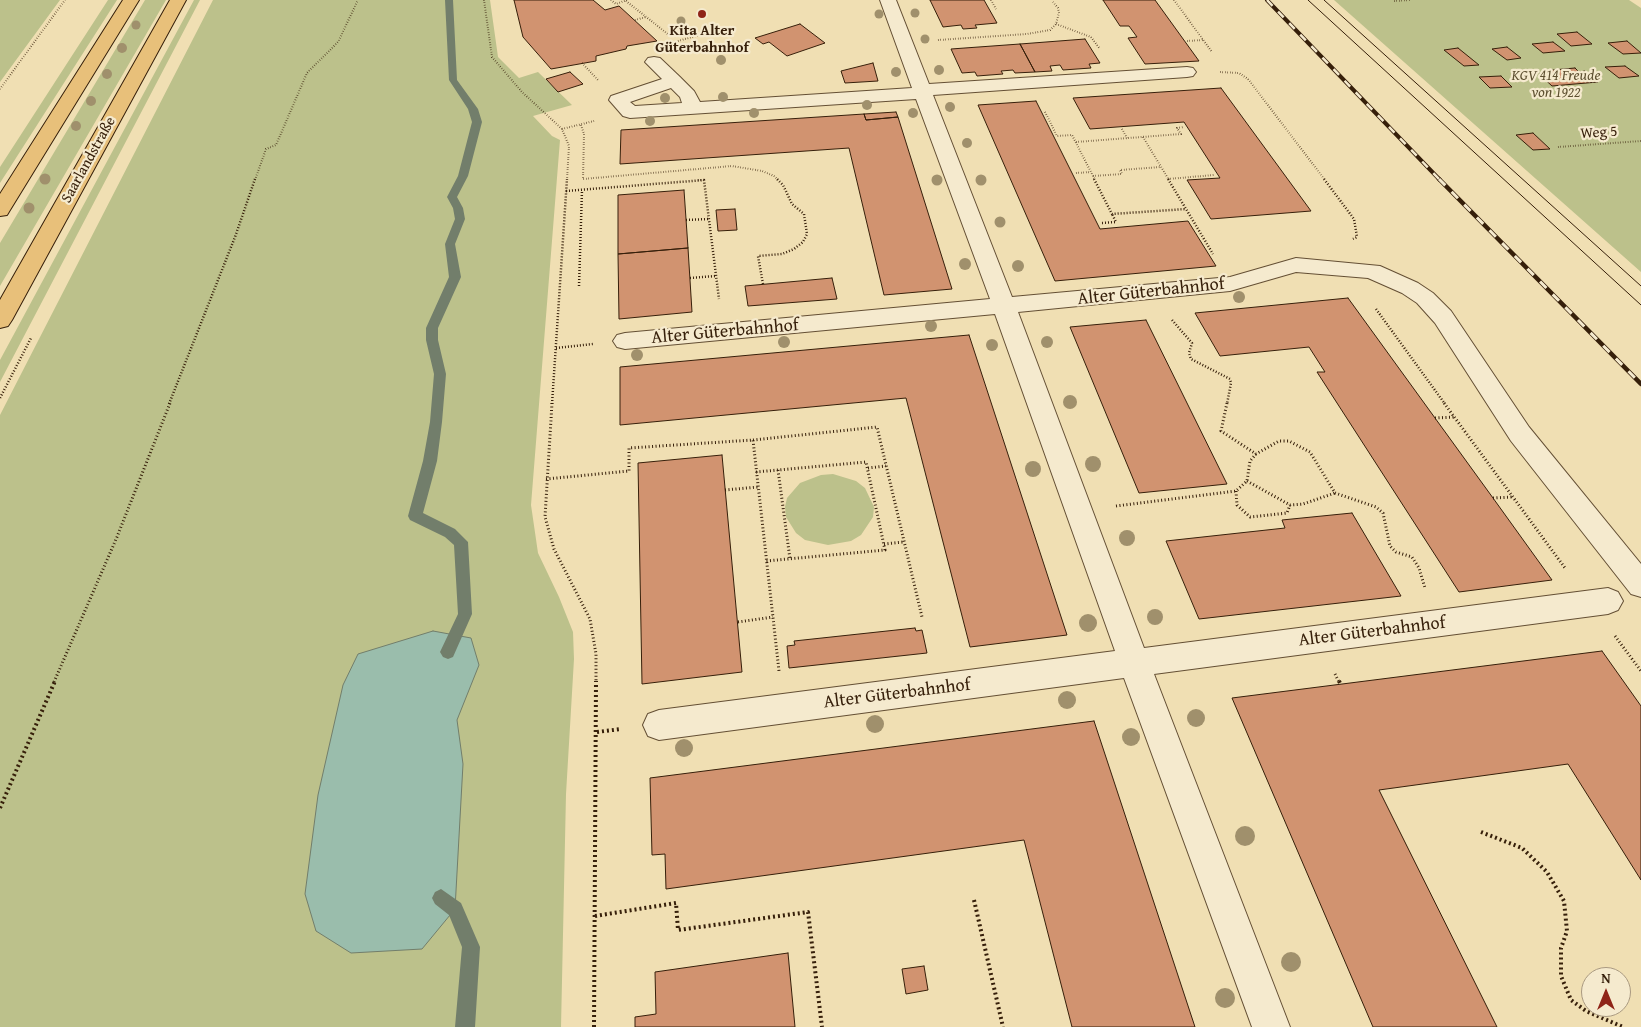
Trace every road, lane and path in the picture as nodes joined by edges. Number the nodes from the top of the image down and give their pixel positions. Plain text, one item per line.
1 (65, 0) edge
2 (131, 0) edge
3 (178, 0) edge
4 (358, 0) edge
5 (484, 0) edge
6 (611, 0) edge
7 (627, 0) edge
8 (888, 0) edge
9 (991, 0) edge
10 (1174, 0) edge
11 (1410, 0) edge
12 (1394, 1) dead end
13 (1053, 2) dead end
14 (996, 9) dead end
15 (646, 16) junction
16 (635, 20) dead end
17 (1056, 24) junction
18 (669, 35) dead end
19 (1204, 40) junction
20 (1184, 41) dead end
21 (904, 42) junction
22 (654, 62) dead end
23 (1187, 72) junction
24 (1117, 76) junction
25 (674, 81) junction
26 (1031, 82) junction
27 (0, 89) edge
28 (922, 91) junction
29 (693, 108) junction
30 (595, 121) dead end
31 (581, 125) junction
32 (1184, 127) dead end
33 (562, 129) junction
34 (1122, 129) dead end
35 (1143, 137) junction
36 (1127, 138) junction
37 (1641, 141) edge
38 (1076, 142) junction
39 (1558, 147) dead end
40 (1161, 167) junction
41 (1091, 172) junction
42 (1076, 173) dead end
43 (1214, 175) dead end
44 (1093, 176) junction
45 (1168, 179) junction
46 (582, 190) junction
47 (566, 191) junction
48 (1186, 208) junction
49 (0, 210) edge
50 (1112, 214) junction
51 (709, 219) junction
52 (686, 220) dead end
53 (1102, 223) dead end
54 (1296, 265) junction
55 (716, 276) junction
56 (690, 278) dead end
57 (762, 284) dead end
58 (1230, 284) junction
59 (579, 286) dead end
60 (1156, 291) junction
61 (1372, 304) dead end
62 (1004, 306) junction
63 (0, 320) edge
64 (723, 332) junction
65 (625, 341) dead end
66 (1454, 417) junction
67 (1436, 418) dead end
68 (753, 440) junction
69 (1256, 454) junction
70 (886, 466) junction
71 (868, 468) junction
72 (778, 470) junction
73 (756, 472) junction
74 (546, 479) junction
75 (1247, 481) junction
76 (758, 487) junction
77 (725, 490) dead end
78 (1236, 491) junction
79 (1335, 492) junction
80 (1513, 497) junction
81 (1493, 498) dead end
82 (1290, 505) junction
83 (1078, 511) junction
84 (903, 542) junction
85 (884, 544) junction
86 (790, 559) junction
87 (766, 561) junction
88 (1641, 585) edge
89 (1600, 602) junction
90 (773, 617) junction
91 (922, 617) dead end
92 (738, 622) dead end
93 (1446, 622) junction
94 (1135, 662) junction
95 (779, 671) dead end
96 (1641, 671) edge
97 (659, 725) dead end
98 (0, 808) edge
99 (1481, 832) dead end
100 (974, 900) dead end
101 (595, 916) junction
102 (594, 1027) edge
103 (822, 1027) edge
104 (1003, 1027) edge
105 (1271, 1027) edge
106 (1623, 1027) edge

1 - 27 path
2 - 49 main road
3 - 63 main road, Saarlandstraße
4 - 98 path
5 - 33 path
6 - 7 path
7 - 15 path
8 - 21 street
9 - 14 path
10 - 19 path
11 - 12 path
13 - 17 path
15 - 16 path
15 - 18 path
17 - 21 path
17 - 24 path
19 - 20 path
19 - 23 path
21 - 28 street
22 - 25 street
23 - 24 street
23 - 54 path
24 - 26 street
25 - 29 street
25 - 29 street
26 - 28 street
26 - 38 path
28 - 29 street
28 - 62 street
30 - 31 path
31 - 33 path
31 - 57 path
32 - 35 path
33 - 47 path
34 - 36 path
35 - 36 path
35 - 40 path
36 - 38 path
37 - 39 path, Weg 5
38 - 41 path
40 - 44 path
40 - 45 path
41 - 42 path
41 - 44 path
43 - 45 path
44 - 50 path
45 - 48 path
46 - 47 path
46 - 51 path
46 - 59 path
47 - 74 path
48 - 50 path
48 - 58 path
50 - 53 path
51 - 52 path
51 - 55 path
54 - 58 street, Alter Güterbahnhof
54 - 88 street
55 - 56 path
55 - 64 path
58 - 60 street, Alter Güterbahnhof
60 - 62 street, Alter Güterbahnhof
60 - 69 path
61 - 66 path
62 - 64 street, Alter Güterbahnhof
62 - 83 street
64 - 65 street, Alter Güterbahnhof
66 - 67 path
66 - 80 path
68 - 70 path
68 - 73 path
68 - 74 path
69 - 75 path
69 - 79 path
70 - 71 path
70 - 84 path
71 - 72 path
71 - 85 path
72 - 73 path
72 - 86 path
73 - 76 path
74 - 101 path
75 - 78 path
75 - 82 path
76 - 77 path
76 - 87 path
78 - 82 path
78 - 83 path
79 - 82 path
79 - 93 path
80 - 81 path
80 - 89 path
83 - 94 street
84 - 85 path
84 - 91 path
85 - 86 path
86 - 87 path
87 - 90 path
89 - 93 street, Alter Güterbahnhof
89 - 96 path
90 - 92 path
90 - 95 path
93 - 94 street, Alter Güterbahnhof
94 - 97 street, Alter Güterbahnhof
94 - 105 street
99 - 106 path
100 - 104 path
101 - 102 path
101 - 103 path

